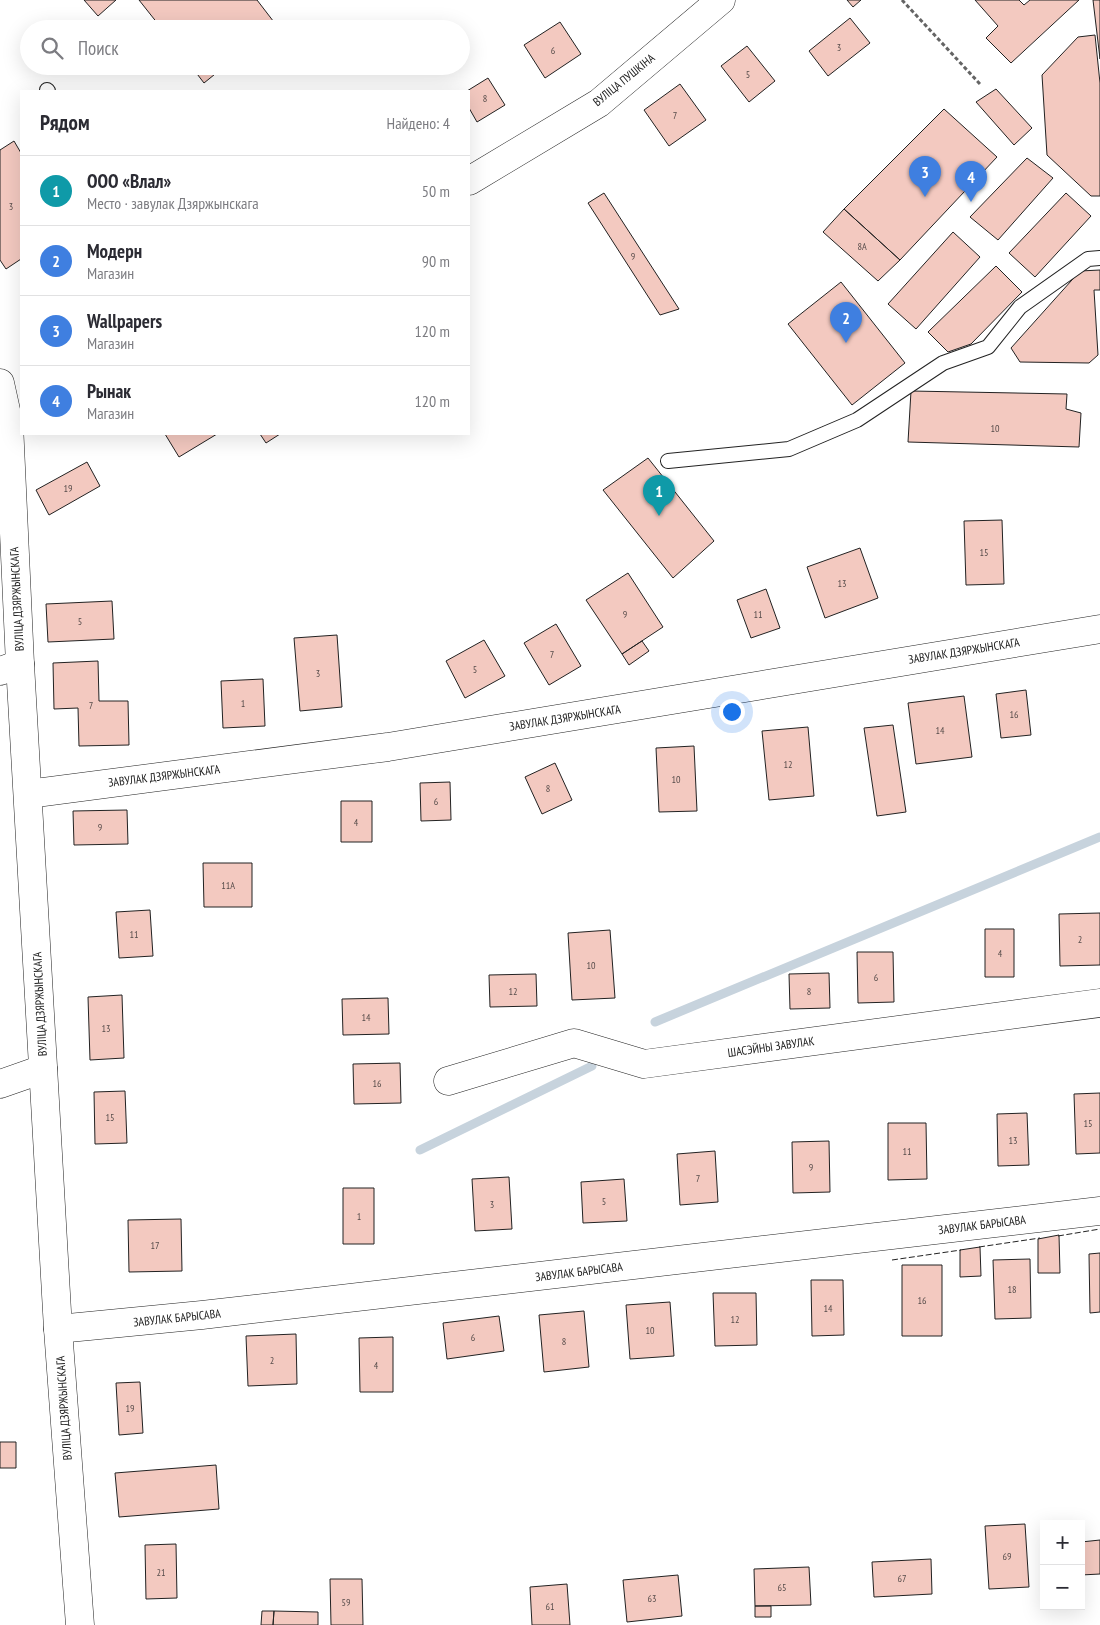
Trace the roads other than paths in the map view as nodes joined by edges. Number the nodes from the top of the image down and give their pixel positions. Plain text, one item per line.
1 (721, 0) edge
2 (470, 180) edge
3 (1100, 258) edge
4 (0, 383) edge
5 (15, 422) edge
6 (668, 461) dead end
7 (1100, 629) edge
8 (10, 668) edge
9 (28, 794) junction
10 (1100, 1003) edge
11 (43, 1069) junction
12 (448, 1081) dead end
13 (0, 1084) edge
14 (1100, 1211) edge
15 (58, 1329) junction
16 (80, 1625) edge

1 - 2 street, ВУЛІЦА ПУШКІНА
3 - 6 lane
4 - 5 street, ВУЛІЦА ДЗЯРЖЫНСКАГА
5 - 8 street, ВУЛІЦА ДЗЯРЖЫНСКАГА
7 - 9 street, ЗАВУЛАК ДЗЯРЖЫНСКАГА
8 - 9 street, ВУЛІЦА ДЗЯРЖЫНСКАГА
9 - 11 street, ВУЛІЦА ДЗЯРЖЫНСКАГА
10 - 12 street, ШАСЭЙНЫ ЗАВУЛАК
11 - 13 street
11 - 15 street, ВУЛІЦА ДЗЯРЖЫНСКАГА
14 - 15 street, ЗАВУЛАК БАРЫСАВА
15 - 16 street, ВУЛІЦА ДЗЯРЖЫНСКАГА

